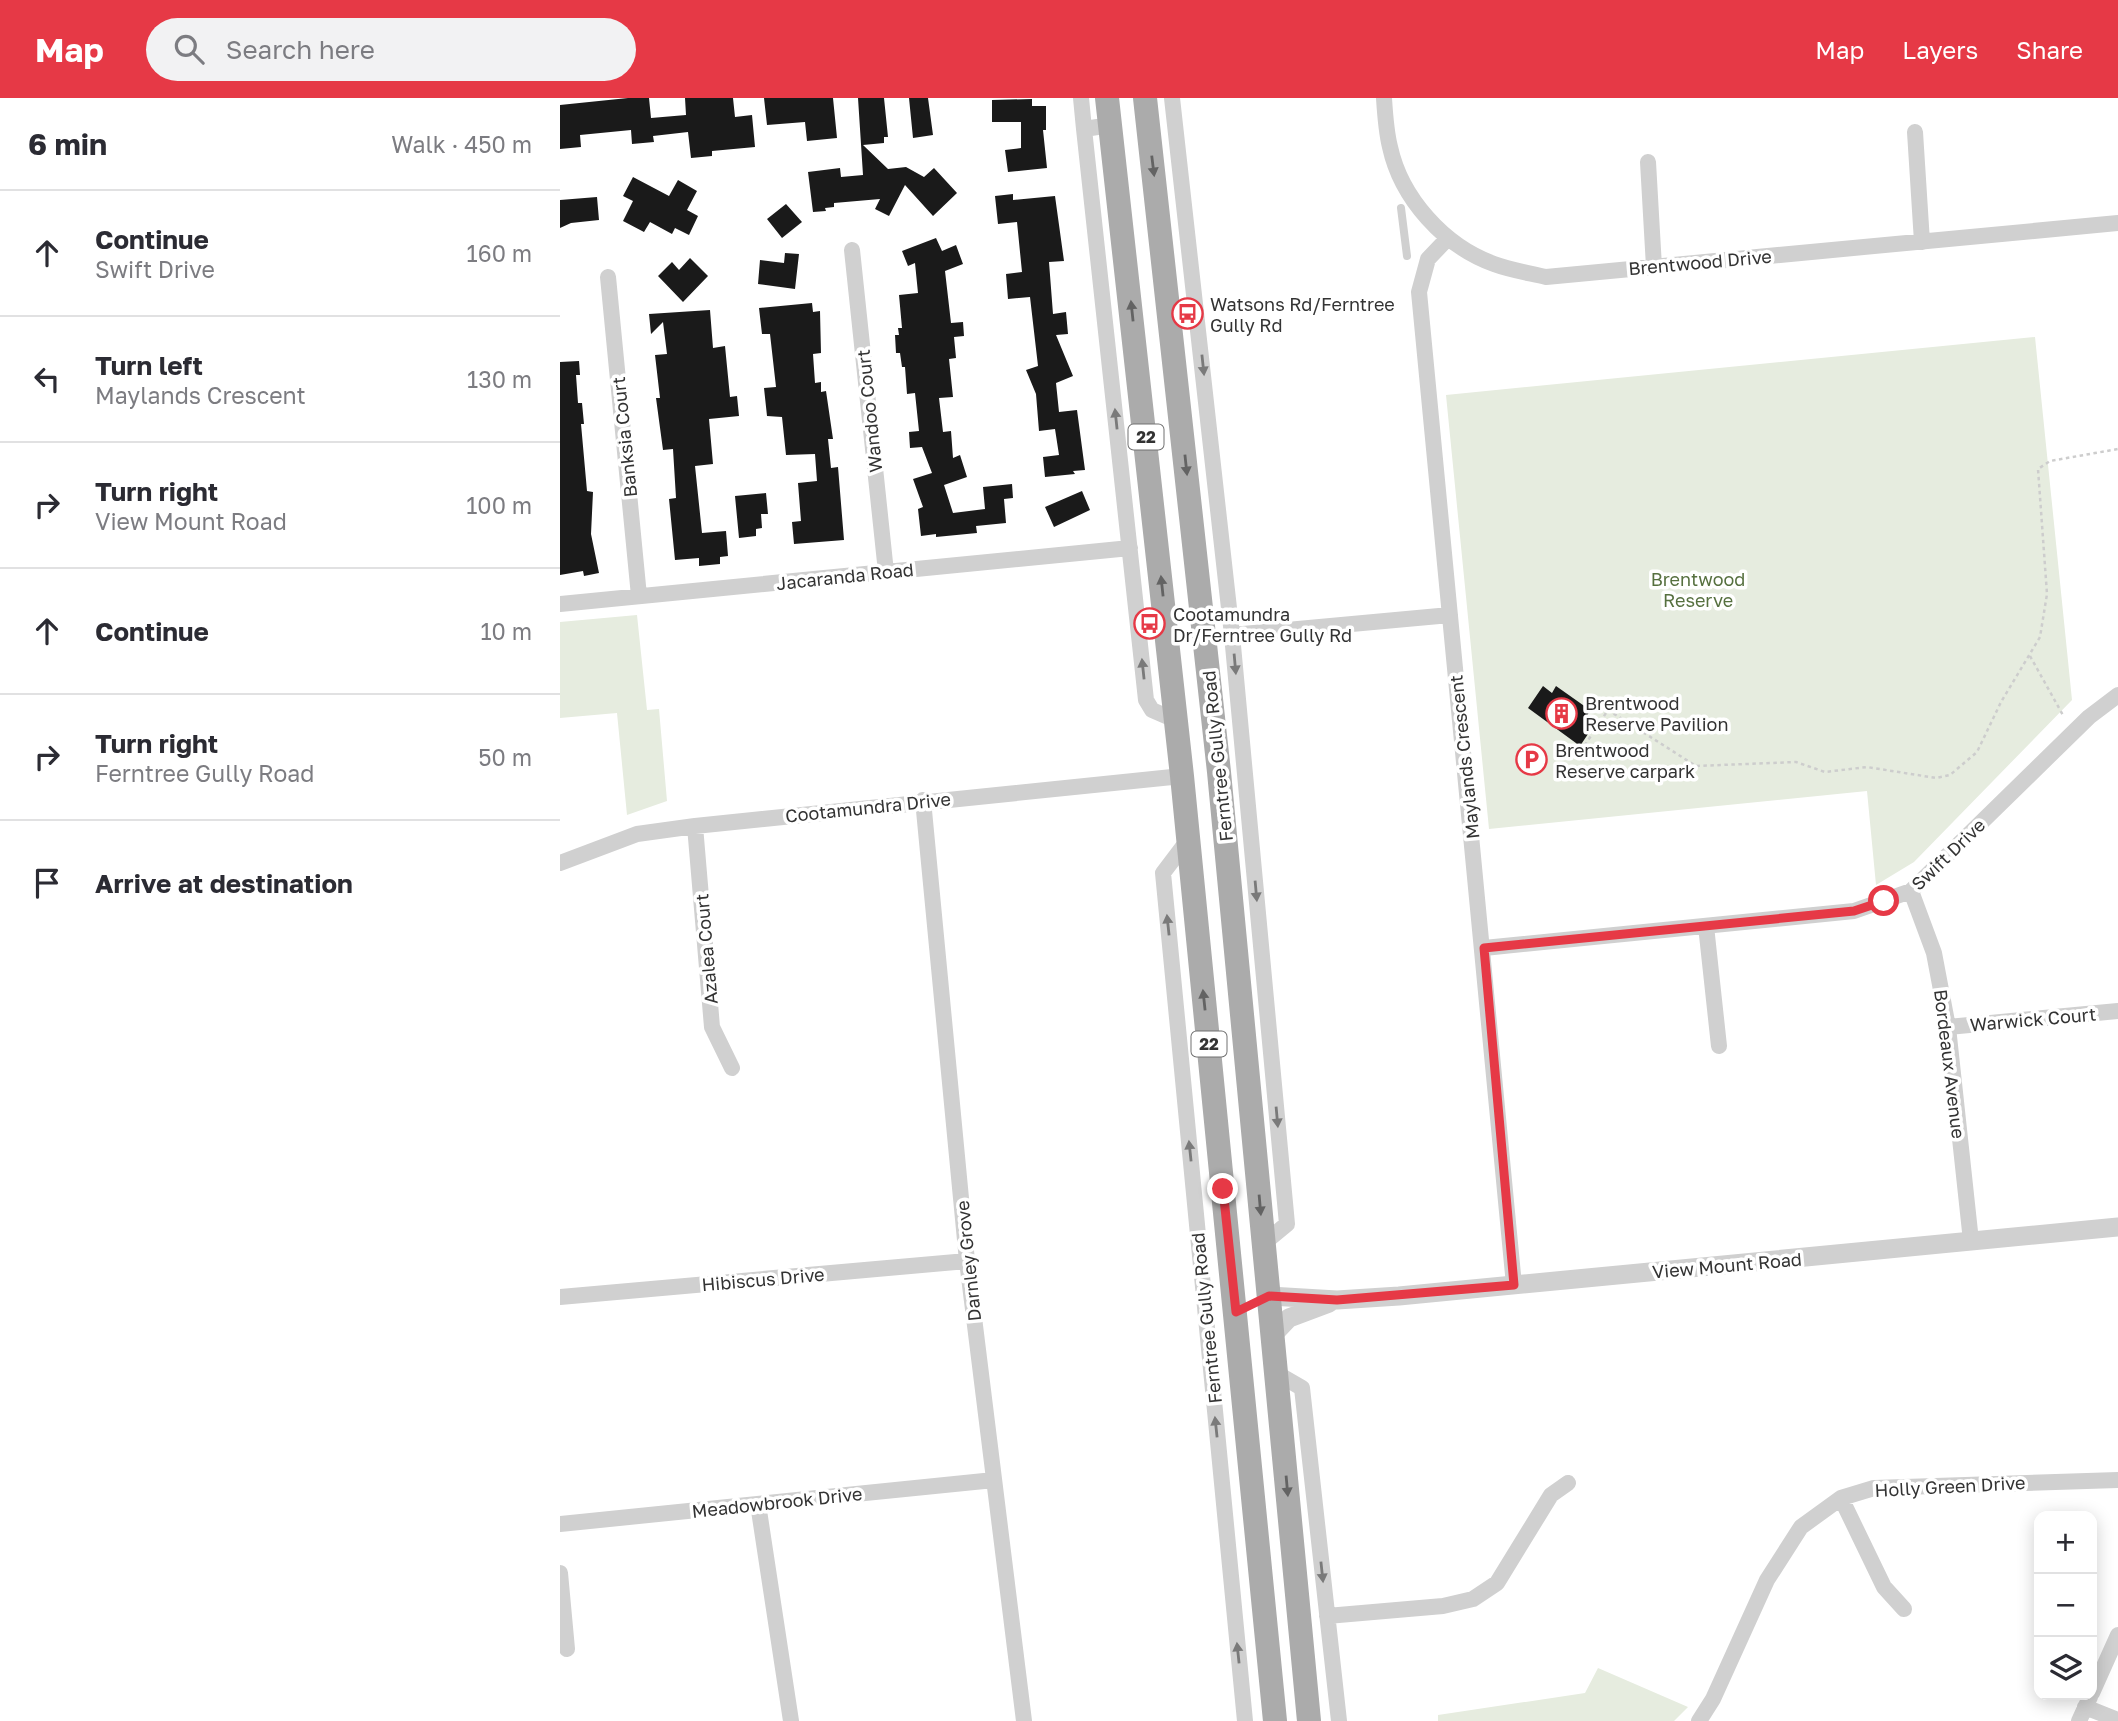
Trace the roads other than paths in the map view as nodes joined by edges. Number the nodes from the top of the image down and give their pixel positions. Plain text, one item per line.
1 (1081, 98) edge
2 (1107, 98) edge
3 (1145, 98) edge
4 (1172, 98) edge
5 (1384, 98) edge
6 (1111, 125) junction
7 (1084, 129) junction
8 (1914, 132) dead end
9 (1648, 162) dead end
10 (1401, 208) dead end
11 (1424, 215) junction
12 (2118, 223) edge
13 (1187, 224) junction
14 (1406, 226) junction
15 (1160, 228) junction
16 (1448, 238) junction
17 (1922, 242) junction
18 (852, 250) dead end
19 (1407, 256) dead end
20 (1654, 267) junction
21 (608, 277) dead end
22 (1130, 548) junction
23 (886, 572) junction
24 (639, 596) junction
25 (560, 604) edge
26 (1450, 615) junction
27 (1232, 635) junction
28 (2118, 695) edge
29 (1175, 720) junction
30 (1219, 772) junction
31 (1182, 776) junction
32 (923, 800) junction
33 (695, 825) junction
34 (1188, 840) junction
35 (560, 863) edge
36 (1911, 891) junction
37 (1706, 926) junction
38 (1484, 948) junction
39 (2118, 1011) edge
40 (1948, 1027) junction
41 (1719, 1046) dead end
42 (732, 1068) dead end
43 (1223, 1189) junction
44 (1194, 1192) junction
45 (2118, 1227) edge
46 (1971, 1241) junction
47 (1264, 1243) junction
48 (967, 1261) junction
49 (1514, 1285) junction
50 (1269, 1296) junction
51 (560, 1297) edge
52 (1337, 1300) junction
53 (1236, 1312) junction
54 (1272, 1336) junction
55 (1276, 1373) junction
56 (994, 1480) junction
57 (2118, 1480) edge
58 (1567, 1483) dead end
59 (1841, 1498) junction
60 (758, 1504) junction
61 (560, 1524) edge
62 (560, 1573) edge
63 (1904, 1609) dead end
64 (1327, 1616) junction
65 (2118, 1636) edge
66 (567, 1649) dead end
67 (2087, 1704) edge
68 (2118, 1720) edge
69 (791, 1721) edge
70 (1024, 1721) edge
71 (1245, 1721) edge
72 (1275, 1721) edge
73 (1309, 1721) edge
74 (1339, 1721) edge
75 (1699, 1721) edge

1 - 7 street
2 - 6 main road, Ferntree Gully Road / 22
3 -> 15 main road, Ferntree Gully Road / 22
4 - 13 street
5 - 11 street, Brentwood Drive
6 - 7 street
29 -> 6 main road, Ferntree Gully Road / 22
22 -> 7 street
8 - 17 street
9 - 20 street
10 - 14 lane
11 - 14 lane
11 - 16 street, Brentwood Drive
12 - 17 street, Brentwood Drive
13 - 15 street
13 -> 27 street
14 - 19 lane
15 -> 30 main road, Ferntree Gully Road / 22
16 - 20 street, Brentwood Drive
16 - 26 street, Maylands Crescent
17 - 20 street, Brentwood Drive
18 - 23 street, Wandoo Court
21 - 24 street, Banksia Court
22 - 23 street, Jacaranda Road
29 -> 22 street
23 - 24 street, Jacaranda Road
24 - 25 street, Jacaranda Road
26 - 27 street
26 - 38 street, Maylands Crescent
27 -> 47 street
28 - 36 street, Swift Drive
29 - 31 main road, Ferntree Gully Road / 22
30 - 31 main road
30 -> 47 main road, Ferntree Gully Road / 22
31 - 32 street, Cootamundra Drive
31 - 34 main road, Ferntree Gully Road / 22
32 - 33 street, Cootamundra Drive
32 - 48 street, Darnley Grove
33 - 35 street, Cootamundra Drive
33 - 42 street, Azalea Court
43 -> 34 main road, Ferntree Gully Road / 22
44 -> 34 street, Ferntree Gully Road
36 - 37 street, Swift Drive
36 - 40 street, Bordeaux Avenue
37 - 38 street, Swift Drive
37 - 41 street
38 - 49 street, Maylands Crescent
39 - 40 street, Warwick Court
40 - 46 street, Bordeaux Avenue
43 - 44 street
43 - 53 main road, Ferntree Gully Road / 22
71 -> 44 street, Ferntree Gully Road
45 - 46 street, View Mount Road
46 - 49 street, View Mount Road
47 - 50 main road, Ferntree Gully Road / 22
48 - 51 street, Hibiscus Drive
48 - 56 street, Darnley Grove
49 - 52 street, View Mount Road
50 - 52 street, View Mount Road
50 - 53 main road
50 - 54 main road, Ferntree Gully Road / 22
52 - 54 street, View Mount Road
53 - 72 main road, Ferntree Gully Road / 22
54 - 55 main road, Ferntree Gully Road / 22
55 -> 64 street
55 -> 73 main road, Ferntree Gully Road / 22
56 - 60 street, Meadowbrook Drive
56 - 70 street, Darnley Grove
57 - 59 street, Holly Green Drive
58 - 64 street
59 - 63 street
59 - 75 street, Holly Green Drive
60 - 61 street, Meadowbrook Drive
60 - 69 street
62 - 66 street
64 - 74 street
65 - 67 street
67 - 68 street

